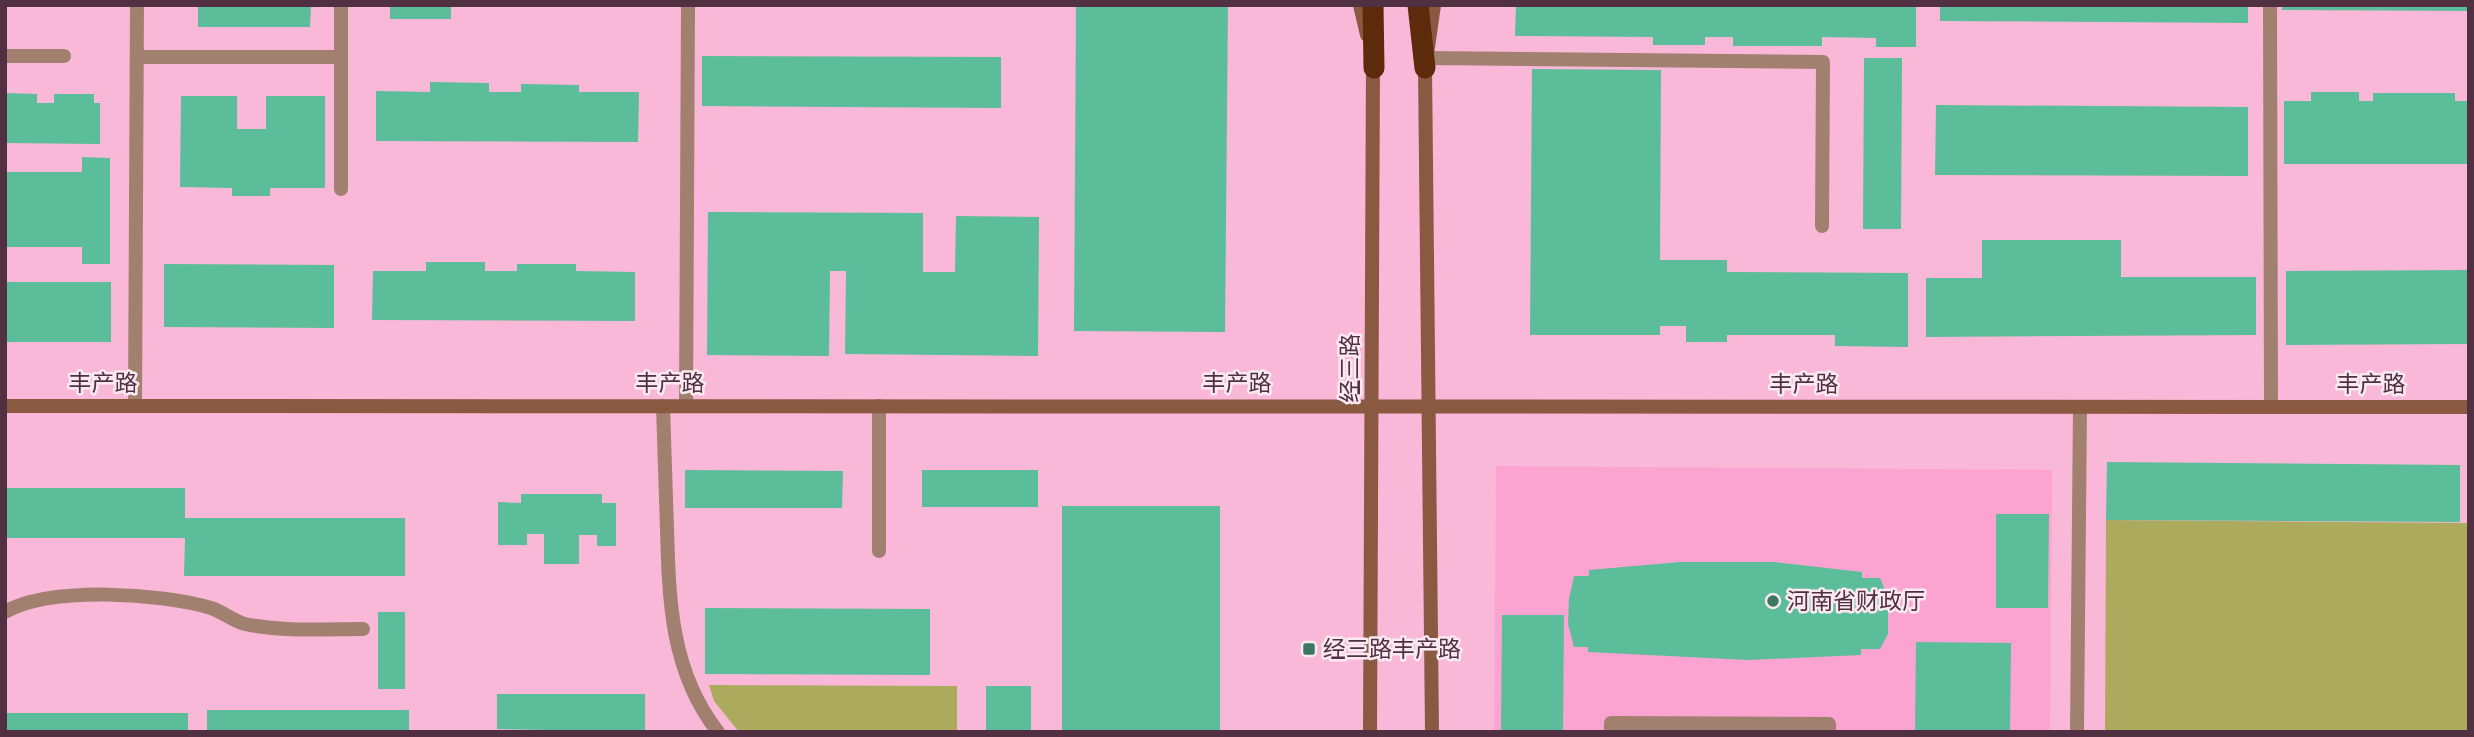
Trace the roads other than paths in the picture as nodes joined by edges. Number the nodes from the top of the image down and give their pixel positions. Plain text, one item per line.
1 (137, 5) edge
2 (341, 5) edge
3 (688, 5) edge
4 (1360, 5) edge
5 (1373, 5) edge
6 (1418, 5) edge
7 (1434, 5) edge
8 (2270, 5) edge
9 (5, 56) edge
10 (64, 56) dead end
11 (137, 57) junction
12 (341, 57) junction
13 (1426, 63) junction
14 (1374, 68) junction
15 (341, 189) dead end
16 (1822, 226) dead end
17 (5, 406) edge
18 (135, 406) junction
19 (663, 406) junction
20 (686, 406) junction
21 (879, 406) junction
22 (1372, 406) junction
23 (1429, 406) junction
24 (2080, 407) junction
25 (2271, 407) junction
26 (2469, 407) edge
27 (879, 551) dead end
28 (5, 612) edge
29 (363, 629) dead end
30 (718, 732) edge
31 (1370, 732) edge
32 (1432, 732) edge
33 (1611, 732) edge
34 (1829, 732) edge
35 (2077, 732) edge

1 - 11 lane
2 - 12 lane
3 - 20 lane
4 - 14 street, 经三路
5 - 14 highway
6 - 13 highway
7 - 13 street
8 - 25 lane
9 - 10 lane
11 - 12 lane
11 - 18 lane
12 - 15 lane
13 - 16 lane
13 - 23 street
14 - 22 street, 经三路
17 - 18 street, 丰产路
18 - 19 street, 丰产路
19 - 20 street, 丰产路
19 - 30 lane
20 - 21 street, 丰产路
21 - 22 street, 丰产路
21 - 27 lane
22 - 23 street, 丰产路
22 - 31 street, 经三路
23 - 24 street, 丰产路
23 - 32 street
24 - 25 street, 丰产路
24 - 35 lane
25 - 26 street, 丰产路
28 - 29 lane
33 - 34 lane

